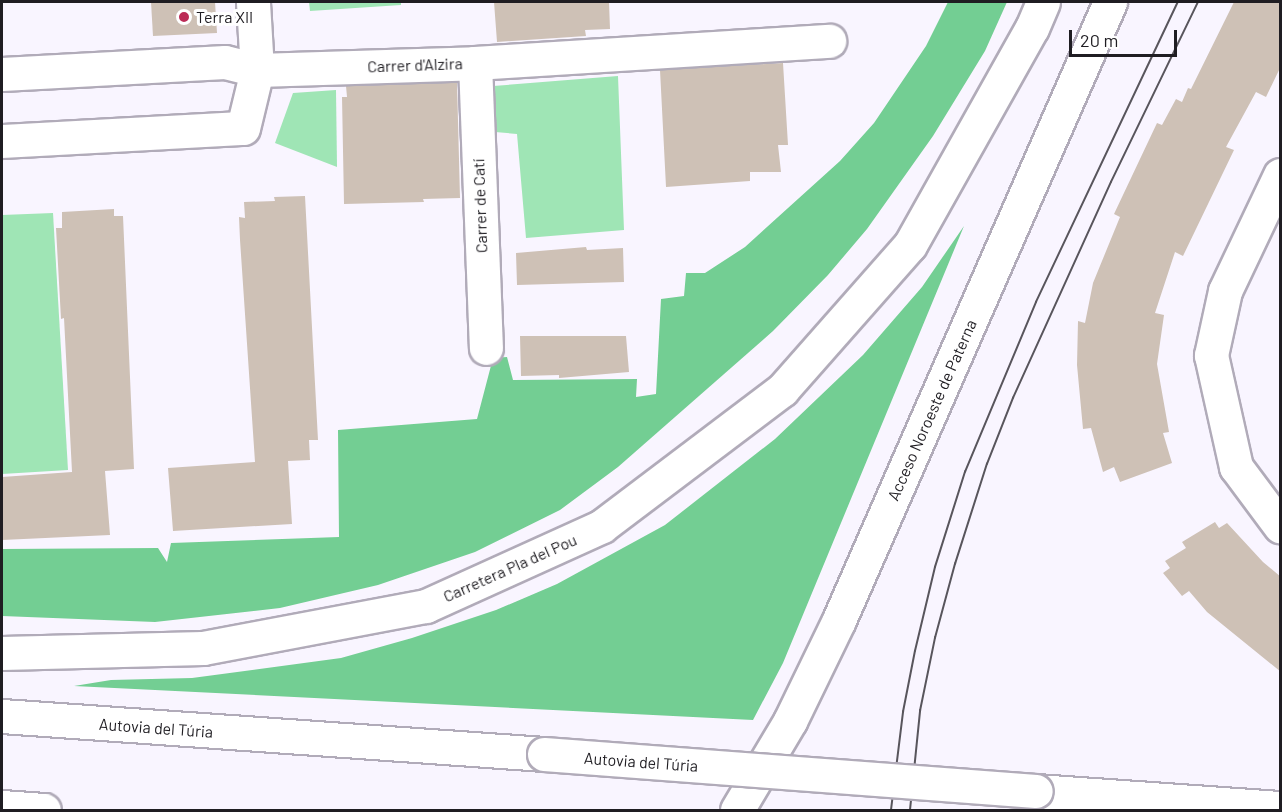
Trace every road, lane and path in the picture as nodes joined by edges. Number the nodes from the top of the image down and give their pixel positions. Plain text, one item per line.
1 (253, 2) edge
2 (1043, 2) edge
3 (1110, 2) edge
4 (829, 41) dead end
5 (475, 63) junction
6 (257, 69) junction
7 (2, 74) edge
8 (2, 141) edge
9 (1281, 174) edge
10 (486, 348) dead end
11 (1281, 526) edge
12 (2, 653) edge
13 (2, 716) edge
14 (2, 807) edge
15 (1281, 808) edge
16 (44, 810) edge
17 (737, 810) edge

1 - 6 main road
2 - 12 main road, Carretera Pla del Pou
3 - 17 main road, Acceso Noroeste de Paterna
4 - 5 main road, Carrer d'Alzira
5 - 6 main road, Carrer d'Alzira
5 - 10 main road, Carrer de Catí
6 - 7 main road, Carrer d'Alzira
6 - 8 main road
9 - 11 main road
13 - 15 main road, Autovia del Túria, bridge
14 - 16 main road

